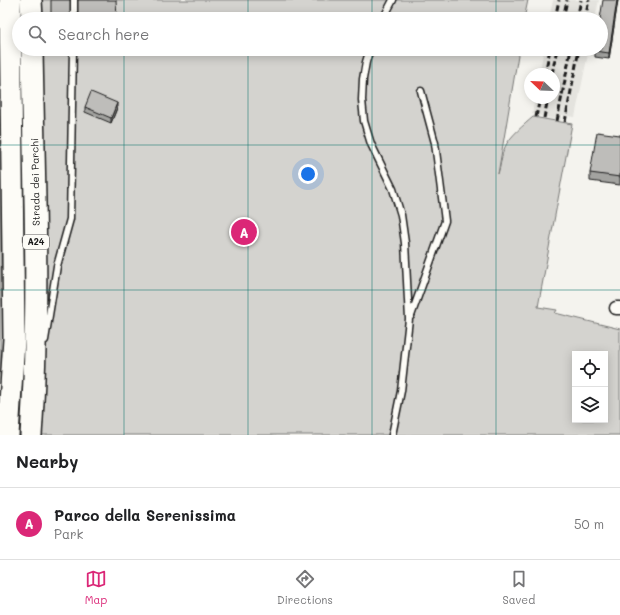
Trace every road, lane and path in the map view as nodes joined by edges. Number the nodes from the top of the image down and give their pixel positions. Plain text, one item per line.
1 (10, 0) edge
2 (31, 0) edge
3 (74, 0) edge
4 (393, 0) edge
5 (32, 12) edge
6 (74, 12) edge
7 (387, 12) edge
8 (32, 56) edge
9 (73, 56) edge
10 (368, 56) edge
11 (421, 91) dead end
12 (409, 319) junction
13 (44, 344) dead end
14 (41, 359) dead end
15 (33, 406) junction
16 (8, 435) edge
17 (31, 435) edge
18 (392, 435) edge

1 - 16 highway, A24
2 - 5 highway
3 - 6 lane
4 - 7 lane
8 - 15 highway, Strada dei Parchi / A24
9 - 13 lane
10 - 12 lane
11 - 12 lane
12 - 18 lane
14 - 15 lane
15 - 17 highway, Strada dei Parchi / A24

